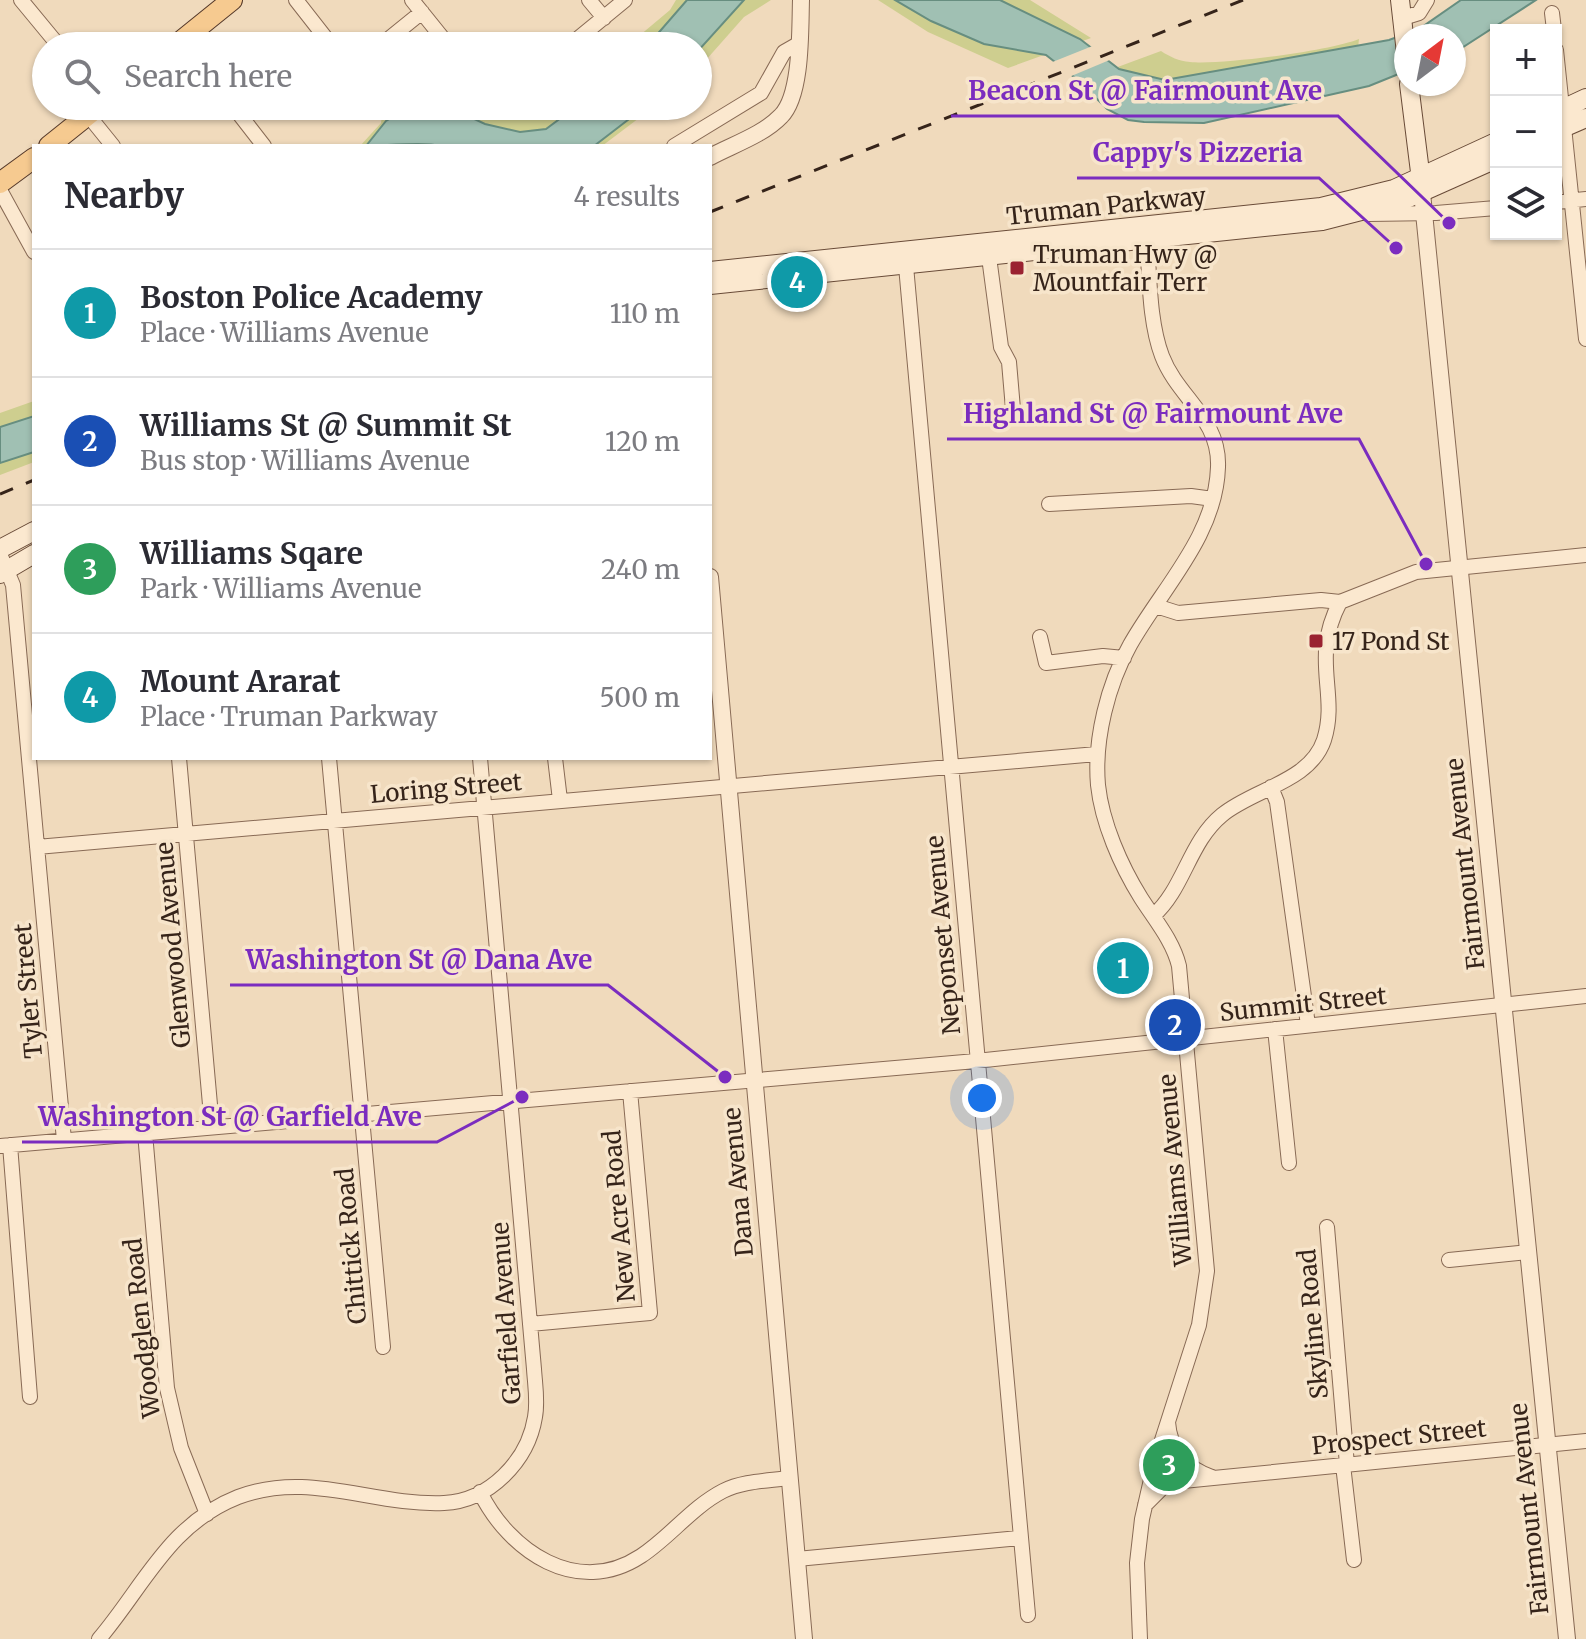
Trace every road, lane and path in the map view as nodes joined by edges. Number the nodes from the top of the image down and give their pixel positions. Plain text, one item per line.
1 (21, 0) edge
2 (232, 0) edge
3 (296, 0) edge
4 (589, 0) edge
5 (625, 0) edge
6 (801, 0) edge
7 (1427, 0) edge
8 (417, 6) edge
9 (1552, 13) dead end
10 (1402, 15) edge
11 (604, 18) junction
12 (1553, 24) edge
13 (47, 32) edge
14 (194, 32) edge
15 (321, 32) edge
16 (393, 32) edge
17 (438, 32) edge
18 (586, 32) edge
19 (798, 44) junction
20 (1411, 96) edge
21 (1586, 98) edge
22 (1562, 118) edge
23 (1586, 118) edge
24 (82, 120) edge
25 (99, 120) edge
26 (244, 120) edge
27 (1562, 120) edge
28 (1562, 128) edge
29 (52, 144) edge
30 (112, 144) edge
31 (262, 144) edge
32 (677, 144) edge
33 (1490, 146) edge
34 (712, 156) edge
35 (32, 159) edge
36 (1490, 161) edge
37 (0, 183) edge
38 (1422, 186) junction
39 (0, 190) edge
40 (1579, 199) edge
41 (1490, 208) edge
42 (1360, 214) junction
43 (1424, 214) junction
44 (1146, 233) junction
45 (32, 248) edge
46 (989, 257) junction
47 (905, 258) junction
48 (712, 271) edge
49 (712, 285) edge
50 (1586, 339) edge
51 (1013, 409) dead end
52 (1213, 499) junction
53 (1049, 504) dead end
54 (32, 533) edge
55 (32, 554) edge
56 (1586, 555) edge
57 (2, 562) edge
58 (1460, 567) junction
59 (712, 600) edge
60 (1340, 602) junction
61 (1156, 606) junction
62 (1040, 637) dead end
63 (1124, 658) junction
64 (1097, 754) junction
65 (179, 760) edge
66 (329, 760) edge
67 (480, 760) edge
68 (555, 760) edge
69 (950, 766) junction
70 (728, 786) junction
71 (1271, 787) junction
72 (560, 800) junction
73 (484, 807) junction
74 (334, 820) junction
75 (185, 834) junction
76 (37, 847) junction
77 (1153, 916) junction
78 (1586, 996) edge
79 (1503, 1005) junction
80 (1308, 1025) junction
81 (1275, 1029) junction
82 (1185, 1038) junction
83 (976, 1061) junction
84 (753, 1080) junction
85 (630, 1091) junction
86 (511, 1101) junction
87 (360, 1114) junction
88 (212, 1127) junction
89 (145, 1133) junction
90 (64, 1140) junction
91 (5, 1145) edge
92 (1289, 1163) dead end
93 (1327, 1227) dead end
94 (1528, 1252) junction
95 (1449, 1260) dead end
96 (530, 1324) junction
97 (383, 1347) dead end
98 (30, 1397) dead end
99 (1168, 1418) junction
100 (1586, 1441) edge
101 (1547, 1445) junction
102 (1345, 1465) junction
103 (789, 1478) junction
104 (1216, 1478) junction
105 (480, 1492) junction
106 (1144, 1506) junction
107 (207, 1514) junction
108 (1019, 1538) junction
109 (797, 1559) junction
110 (1354, 1560) dead end
111 (1028, 1615) dead end
112 (99, 1639) edge
113 (804, 1639) edge
114 (1140, 1639) edge
115 (1567, 1639) edge

1 - 13 street
2 - 14 main road
3 - 15 street
4 - 11 street
5 - 11 street
6 - 19 street
7 - 10 street
8 - 16 street
8 - 17 street
9 - 12 street
11 - 18 street
19 - 32 street
19 - 34 street
20 - 38 main road, Fairmount Avenue
21 - 22 main road
23 - 27 main road
24 - 29 main road
25 - 30 street
26 - 31 street
28 - 40 street
33 - 38 main road, Truman Parkway
35 - 37 main road
36 - 38 main road, Truman Parkway
38 - 42 main road, Truman Parkway
38 - 43 street, Fairmount Avenue
38 - 44 main road, Truman Parkway
39 - 45 street
40 - 50 street
41 - 43 street
42 - 43 street
42 - 44 main road, Truman Parkway
43 - 58 street, Fairmount Avenue
44 - 46 main road, Truman Parkway
44 - 47 main road, Truman Parkway
44 - 52 street, Williams Avenue
46 - 47 main road, Truman Parkway
46 - 51 street
47 - 48 main road, Truman Parkway
47 - 49 main road, Truman Parkway
47 - 69 street, Neponset Avenue
52 - 53 street
52 - 61 street, Williams Avenue
54 - 57 main road
55 - 57 main road
56 - 58 street
57 - 76 street, Tyler Street
58 - 60 street
58 - 79 street, Fairmount Avenue
59 - 70 street, Dana Avenue
60 - 61 street
60 - 71 street
61 - 63 street, Williams Avenue
62 - 63 street
63 - 64 street, Williams Avenue
64 - 69 street, Loring Street
64 - 77 street, Williams Avenue
65 - 75 street, Glenwood Avenue
66 - 74 street, Chittick Road
67 - 73 street, Garfield Avenue
68 - 72 street
69 - 70 street, Loring Street
69 - 83 street, Neponset Avenue
70 - 72 street, Loring Street
70 - 84 street, Dana Avenue
71 - 77 street
71 - 80 street
72 - 73 street, Loring Street
73 - 74 street, Loring Street
73 - 86 street, Garfield Avenue
74 - 75 street, Loring Street
74 - 87 street, Chittick Road
75 - 76 street, Loring Street
75 - 88 street, Glenwood Avenue
76 - 90 street, Tyler Street
77 - 82 street, Williams Avenue
78 - 79 street, Summit Street
79 - 80 street, Summit Street
79 - 94 street, Fairmount Avenue
80 - 81 street, Summit Street
81 - 82 street, Summit Street
81 - 92 street
82 - 83 street, Summit Street
82 - 99 street, Williams Avenue
83 - 84 street, Summit Street
83 - 108 street, Neponset Avenue
84 - 85 street, Summit Street
84 - 103 street, Dana Avenue
85 - 86 street, Summit Street
85 - 96 street, New Acre Road
86 - 87 street, Summit Street
86 - 96 street, Garfield Avenue
87 - 88 street, Summit Street
87 - 97 street, Chittick Road
88 - 89 street, Summit Street
89 - 90 street, Summit Street
89 - 107 street, Woodglen Road
90 - 91 street, Summit Street
91 - 98 street
93 - 102 street, Skyline Road
94 - 95 street
94 - 101 street, Fairmount Avenue
96 - 105 street, Garfield Avenue
99 - 104 street
99 - 106 street, Williams Avenue
100 - 101 street, Prospect Street
101 - 102 street, Prospect Street
101 - 115 street, Fairmount Avenue
102 - 104 street, Prospect Street
102 - 110 street, Skyline Road
103 - 105 street
103 - 109 street, Dana Avenue
104 - 106 street, Prospect Street
105 - 107 street, Garfield Avenue
106 - 114 street, Williams Avenue
107 - 112 street, Garfield Avenue
108 - 109 street
108 - 111 street, Neponset Avenue
109 - 113 street, Dana Avenue

